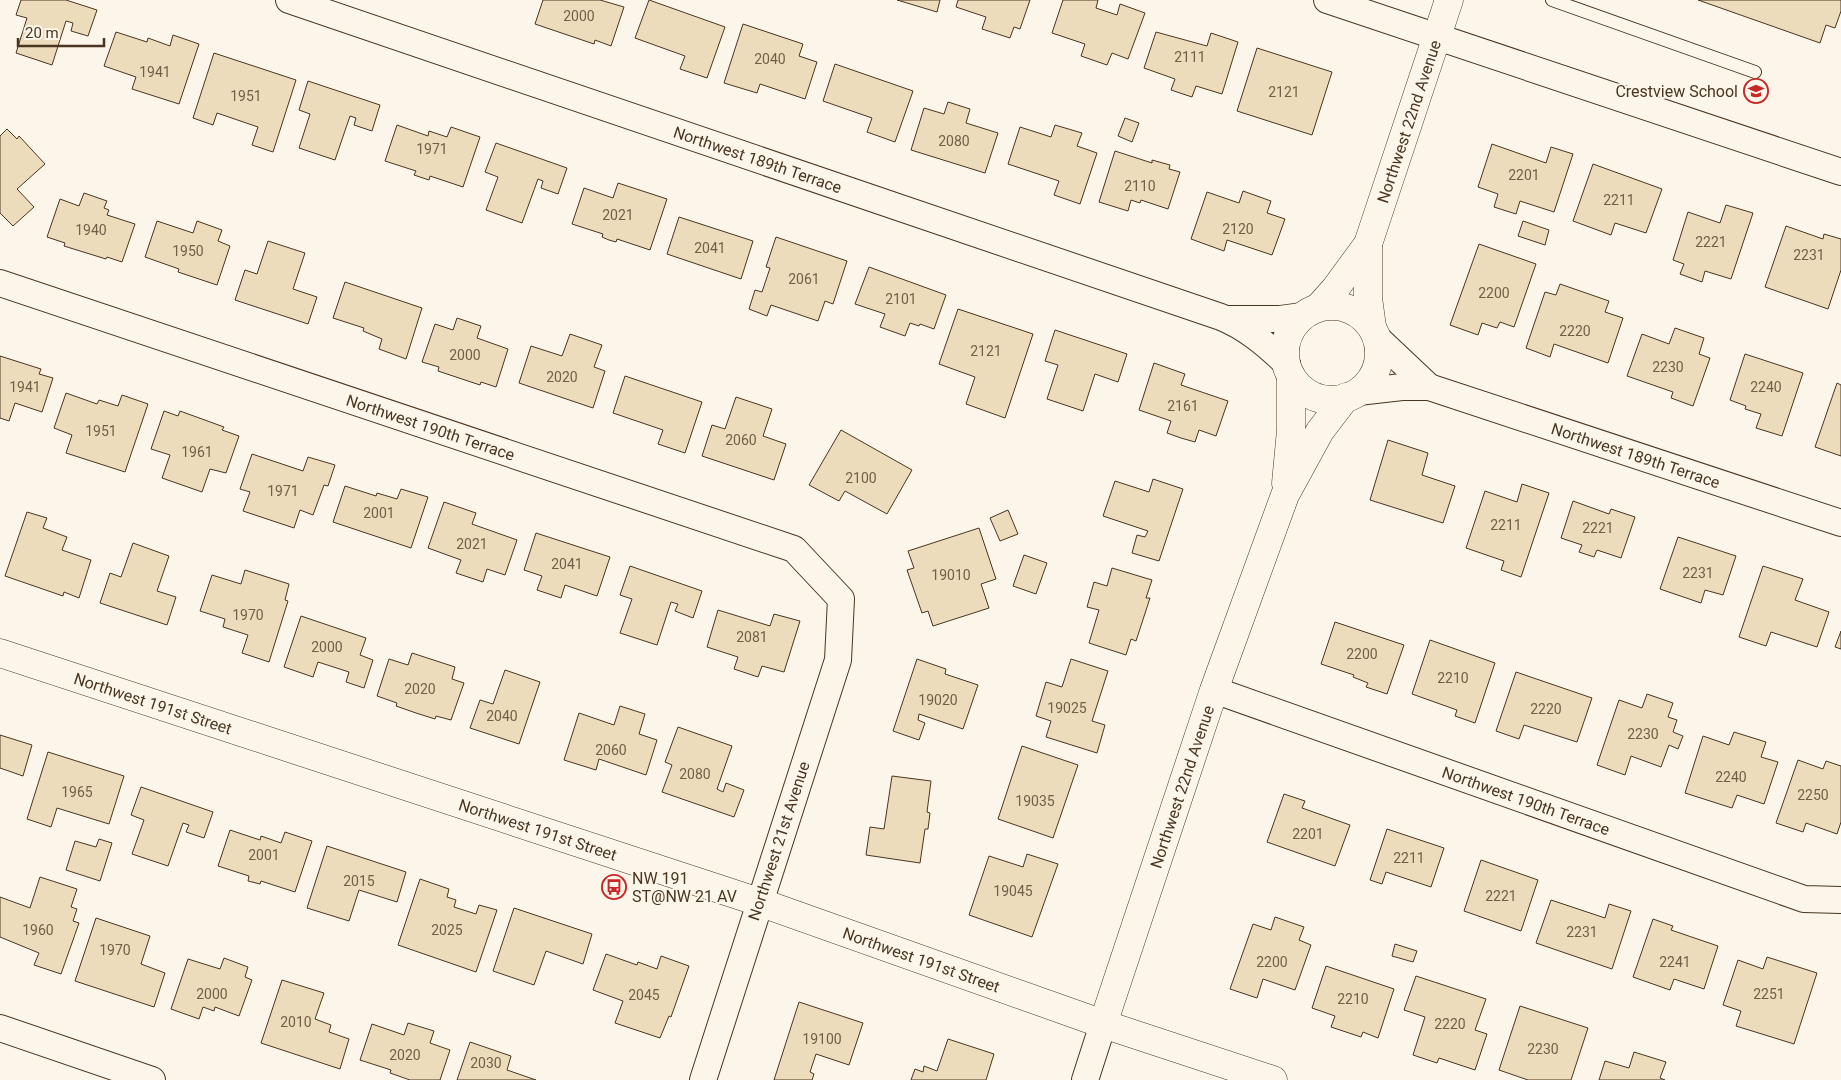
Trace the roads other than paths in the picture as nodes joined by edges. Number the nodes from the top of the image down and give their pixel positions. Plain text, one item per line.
1 (289, 0) edge
2 (1327, 0) edge
3 (1449, 0) edge
4 (1552, 0) edge
5 (1437, 37) junction
6 (1755, 72) dead end
7 (1841, 172) edge
8 (1368, 244) junction
9 (0, 283) edge
10 (1311, 312) junction
11 (1228, 319) junction
12 (1374, 332) junction
13 (1289, 370) junction
14 (1429, 387) junction
15 (1352, 394) junction
16 (1285, 495) junction
17 (1841, 523) edge
18 (841, 599) joint
19 (0, 652) edge
20 (1214, 690) junction
21 (1841, 900) edge
22 (759, 902) junction
23 (1103, 1024) junction
24 (0, 1028) edge
25 (152, 1080) edge
26 (703, 1080) edge
27 (1085, 1080) edge
28 (1273, 1080) edge

1 - 11 street, Northwest 189th Terrace
2 - 5 street
3 - 5 street, Northwest 22nd Avenue
4 - 6 lane
5 - 7 street
5 - 8 street, Northwest 22nd Avenue
8 - 10 street, Northwest 22nd Avenue
8 - 12 street, Northwest 22nd Avenue
9 - 18 street, Northwest 190th Terrace
10 - 11 street, Northwest 189th Terrace
10 - 12 street
10 - 13 street
11 - 13 street, Northwest 189th Terrace
12 - 14 street, Northwest 189th Terrace
12 - 15 street
13 - 15 street
13 - 16 street, Northwest 22nd Avenue
14 - 15 street, Northwest 189th Terrace
14 - 17 street, Northwest 189th Terrace
15 - 16 street, Northwest 22nd Avenue
16 - 20 street, Northwest 22nd Avenue
18 - 22 street, Northwest 21st Avenue
19 - 22 street, Northwest 191st Street
20 - 21 street, Northwest 190th Terrace
20 - 23 street, Northwest 22nd Avenue
22 - 23 street, Northwest 191st Street
22 - 26 street, Northwest 21st Avenue
23 - 27 street, Northwest 22nd Avenue
23 - 28 street, Northwest 191st Street
24 - 25 street

